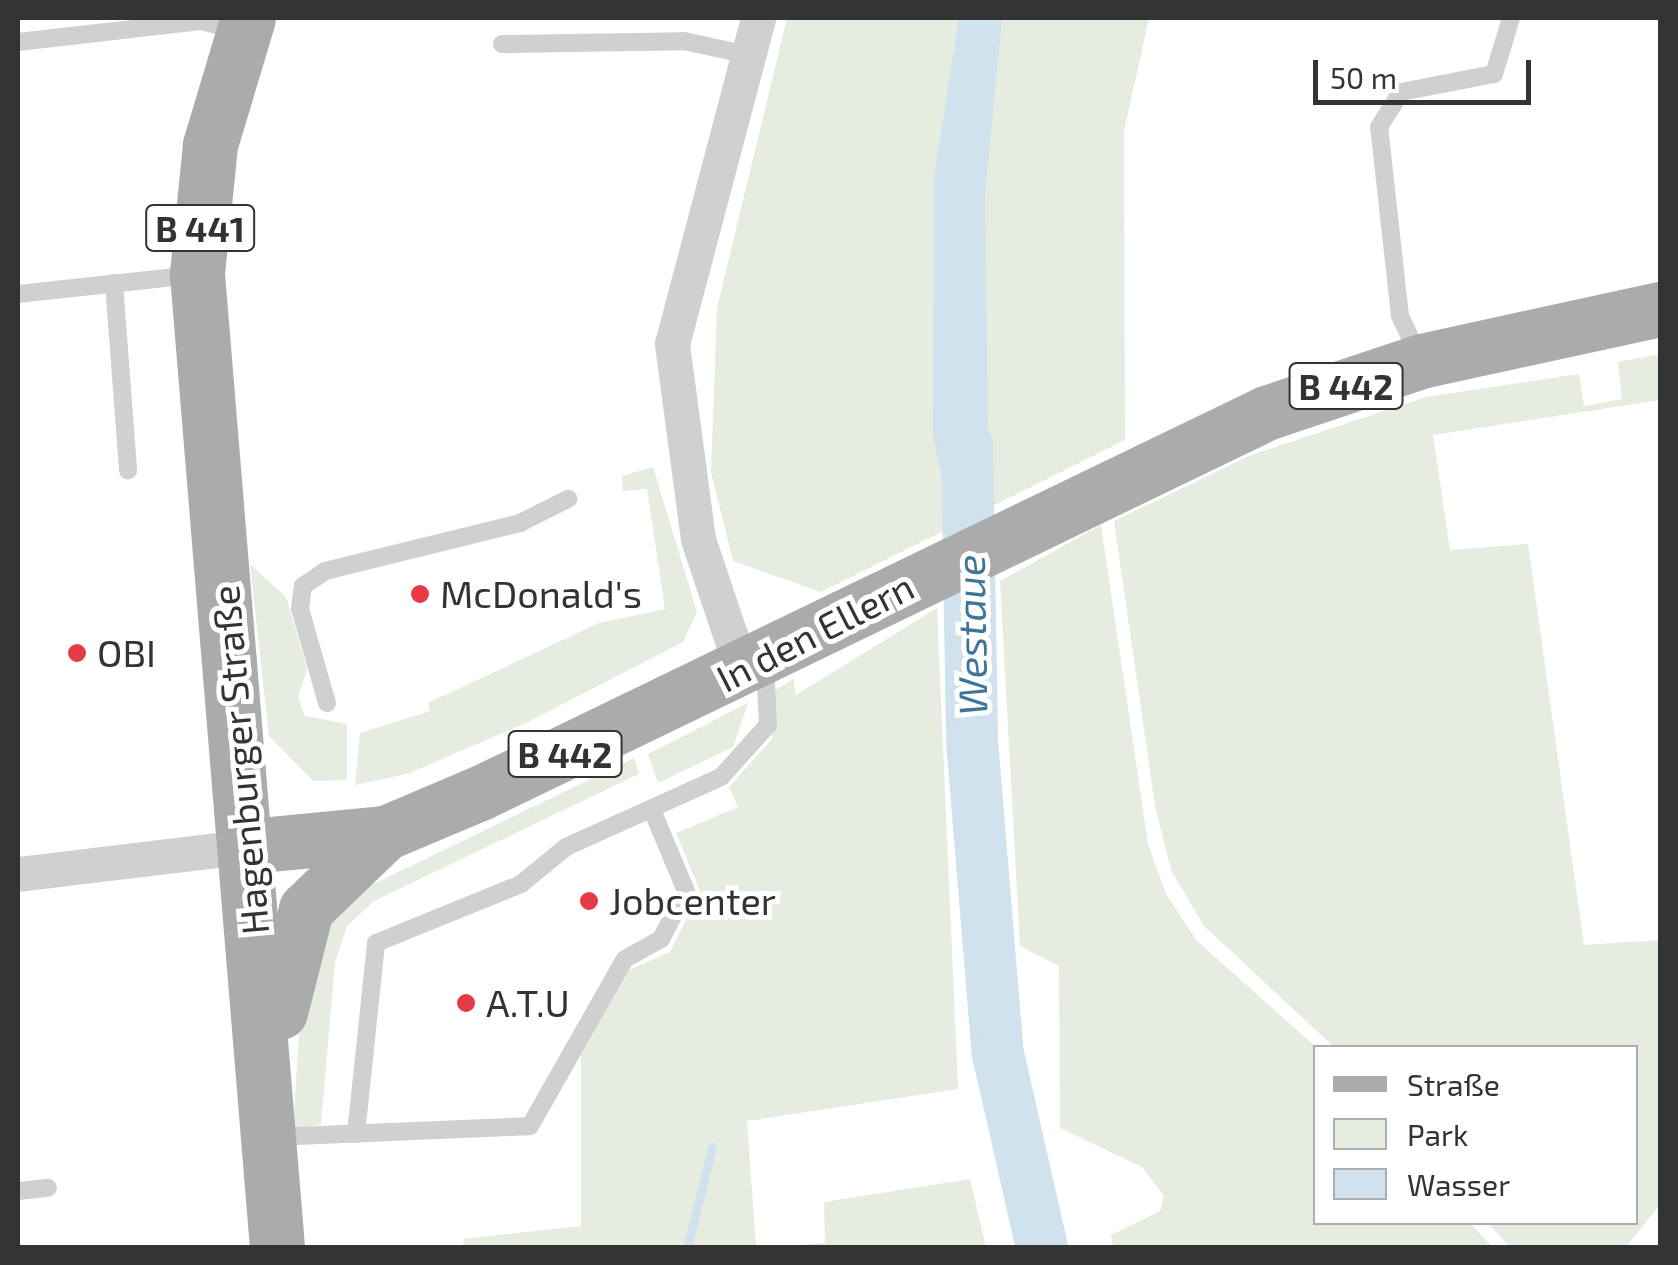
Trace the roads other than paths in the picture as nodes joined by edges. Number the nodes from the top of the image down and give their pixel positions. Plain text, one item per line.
1 (758, 18) edge
2 (1511, 18) edge
3 (246, 24) edge
4 (18, 42) edge
5 (502, 44) dead end
6 (748, 55) junction
7 (197, 274) junction
8 (114, 283) junction
9 (18, 294) edge
10 (1660, 309) edge
11 (1421, 361) junction
12 (128, 470) dead end
13 (568, 499) dead end
14 (754, 664) junction
15 (327, 703) dead end
16 (652, 810) junction
17 (386, 833) junction
18 (250, 846) junction
19 (18, 874) edge
20 (267, 1111) junction
21 (356, 1134) junction
22 (48, 1188) dead end
23 (18, 1191) edge
24 (277, 1248) edge

1 - 6 street
2 - 11 lane
3 - 4 lane, Hagenburger Straße
3 - 7 main road, Hagenburger Straße / B 441
5 - 6 lane
6 - 14 street
7 - 8 lane
7 - 18 main road, Hagenburger Straße / B 441
8 - 9 lane
8 - 12 lane
10 - 11 main road, In den Ellern / B 442
11 - 14 main road, In den Ellern / B 442
13 - 15 lane
14 - 16 lane
14 - 17 main road, In den Ellern / B 442
16 - 21 lane
16 - 21 lane
17 - 18 main road, In den Ellern / B 442
17 - 20 main road
18 - 19 street
18 - 20 main road, Hagenburger Straße / B 441
20 - 21 lane
20 - 24 main road, Hagenburger Straße / B 441
22 - 23 lane

